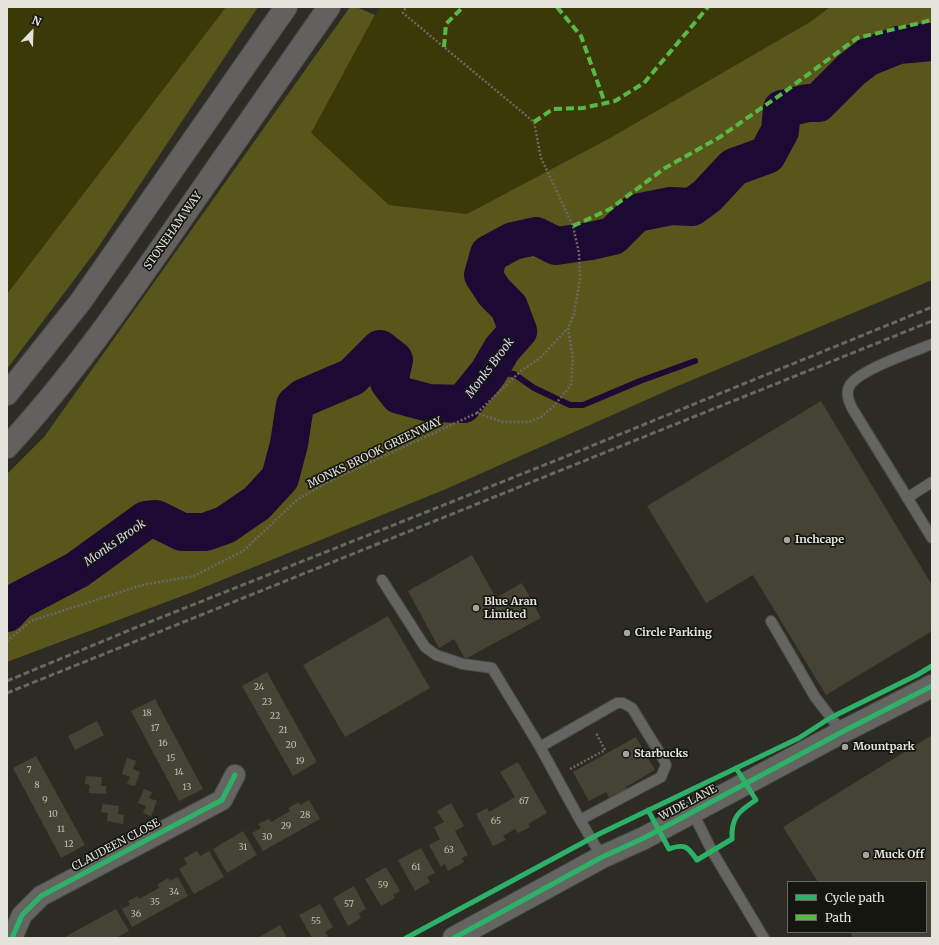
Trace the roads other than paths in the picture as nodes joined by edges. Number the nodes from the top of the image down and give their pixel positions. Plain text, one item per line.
1 (286, 7) edge
2 (329, 7) edge
3 (932, 344) edge
4 (7, 394) edge
5 (7, 447) edge
6 (932, 482) edge
7 (907, 498) junction
8 (932, 538) edge
9 (382, 580) dead end
10 (771, 621) dead end
11 (932, 686) edge
12 (842, 732) junction
13 (540, 747) junction
14 (235, 775) dead end
15 (692, 812) junction
16 (580, 820) junction
17 (602, 857) junction
18 (12, 938) edge
19 (454, 938) edge
20 (764, 938) edge

1 - 4 main road
2 - 5 main road, STONEHAM WAY
3 - 7 lane
6 - 7 lane
7 - 8 lane
9 - 13 lane
10 - 12 lane
11 - 12 street, WIDE LANE
12 - 15 street, WIDE LANE
13 - 16 lane
13 - 16 lane
14 - 18 street, CLAUDEEN CLOSE
15 - 17 street, WIDE LANE
15 - 20 lane
16 - 17 lane
17 - 19 street, WIDE LANE

